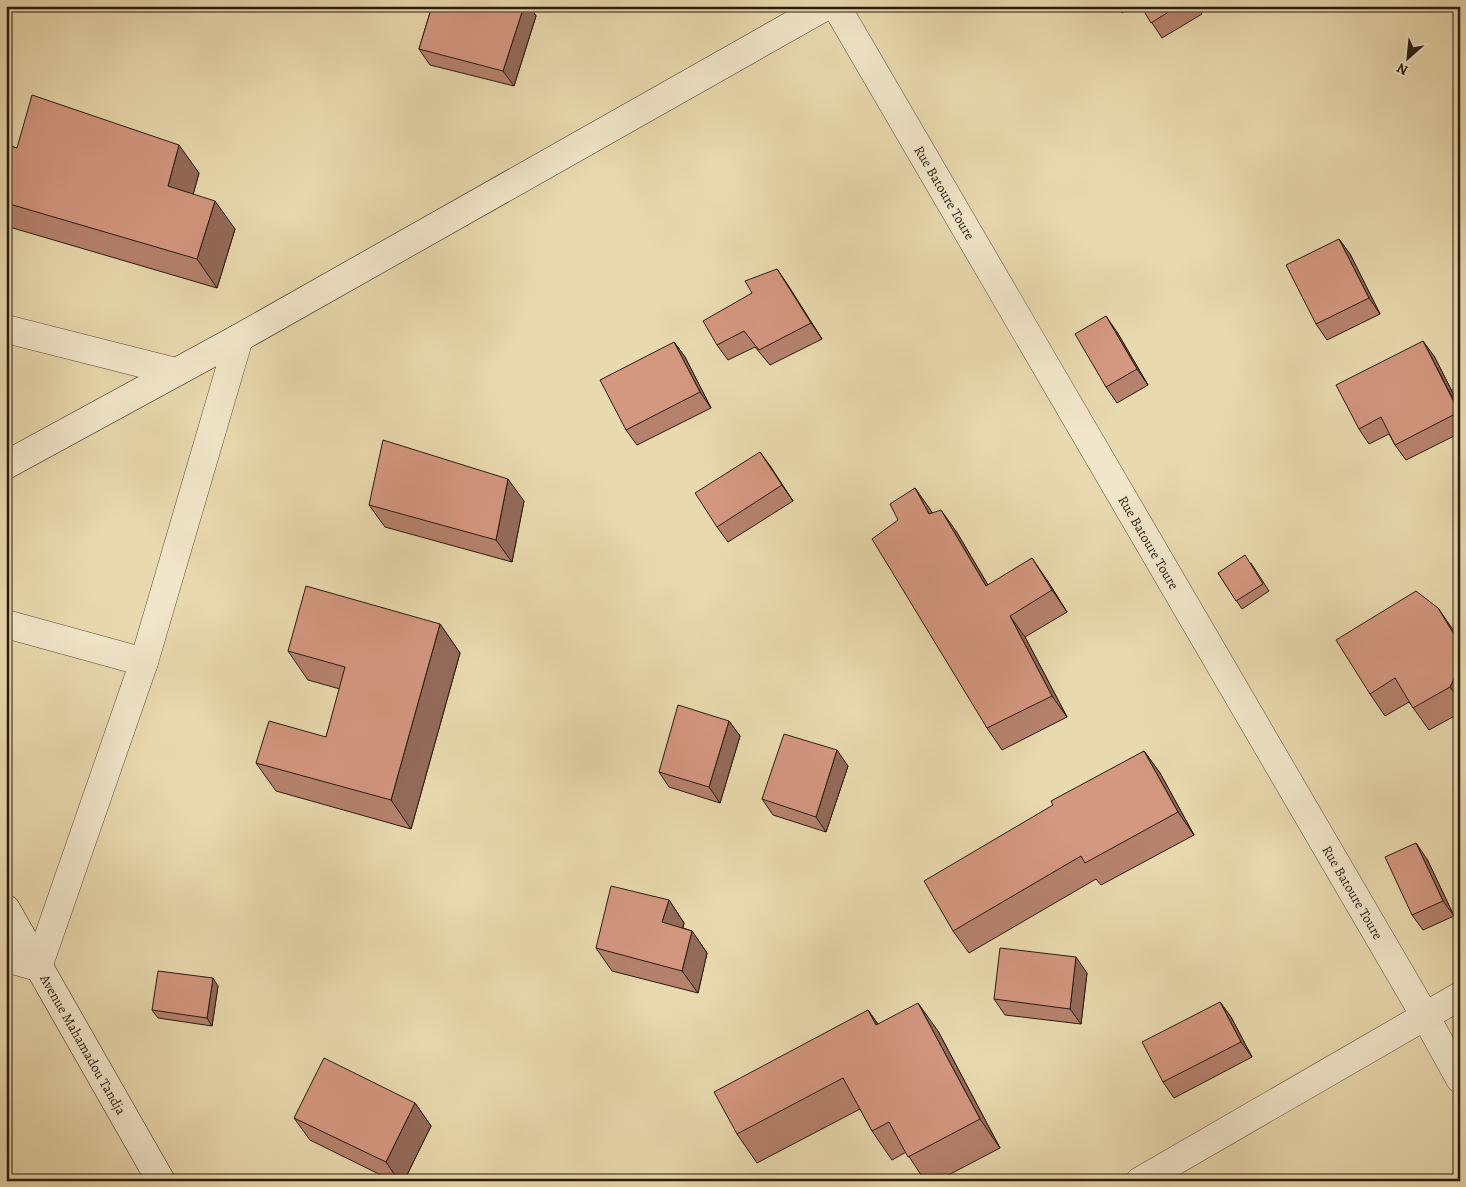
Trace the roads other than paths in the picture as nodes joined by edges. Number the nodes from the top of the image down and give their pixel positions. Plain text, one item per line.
1 (826, 6) edge
2 (836, 6) edge
3 (6, 330) edge
4 (239, 338) junction
5 (176, 372) junction
6 (6, 465) edge
7 (6, 624) edge
8 (144, 662) junction
9 (6, 909) edge
10 (6, 958) edge
11 (38, 967) junction
12 (1460, 996) edge
13 (1426, 1016) junction
14 (1460, 1079) edge
15 (162, 1181) edge
16 (1140, 1181) edge

1 - 4 street
2 - 13 street, Rue Batoure Toure
3 - 5 street
4 - 5 street
4 - 8 street
5 - 6 street
7 - 8 street
8 - 11 street
9 - 11 street, Avenue Mahamadou Tandja
10 - 11 street
11 - 15 street, Avenue Mahamadou Tandja
12 - 13 street
13 - 14 street, Rue Batoure Toure
13 - 16 street

